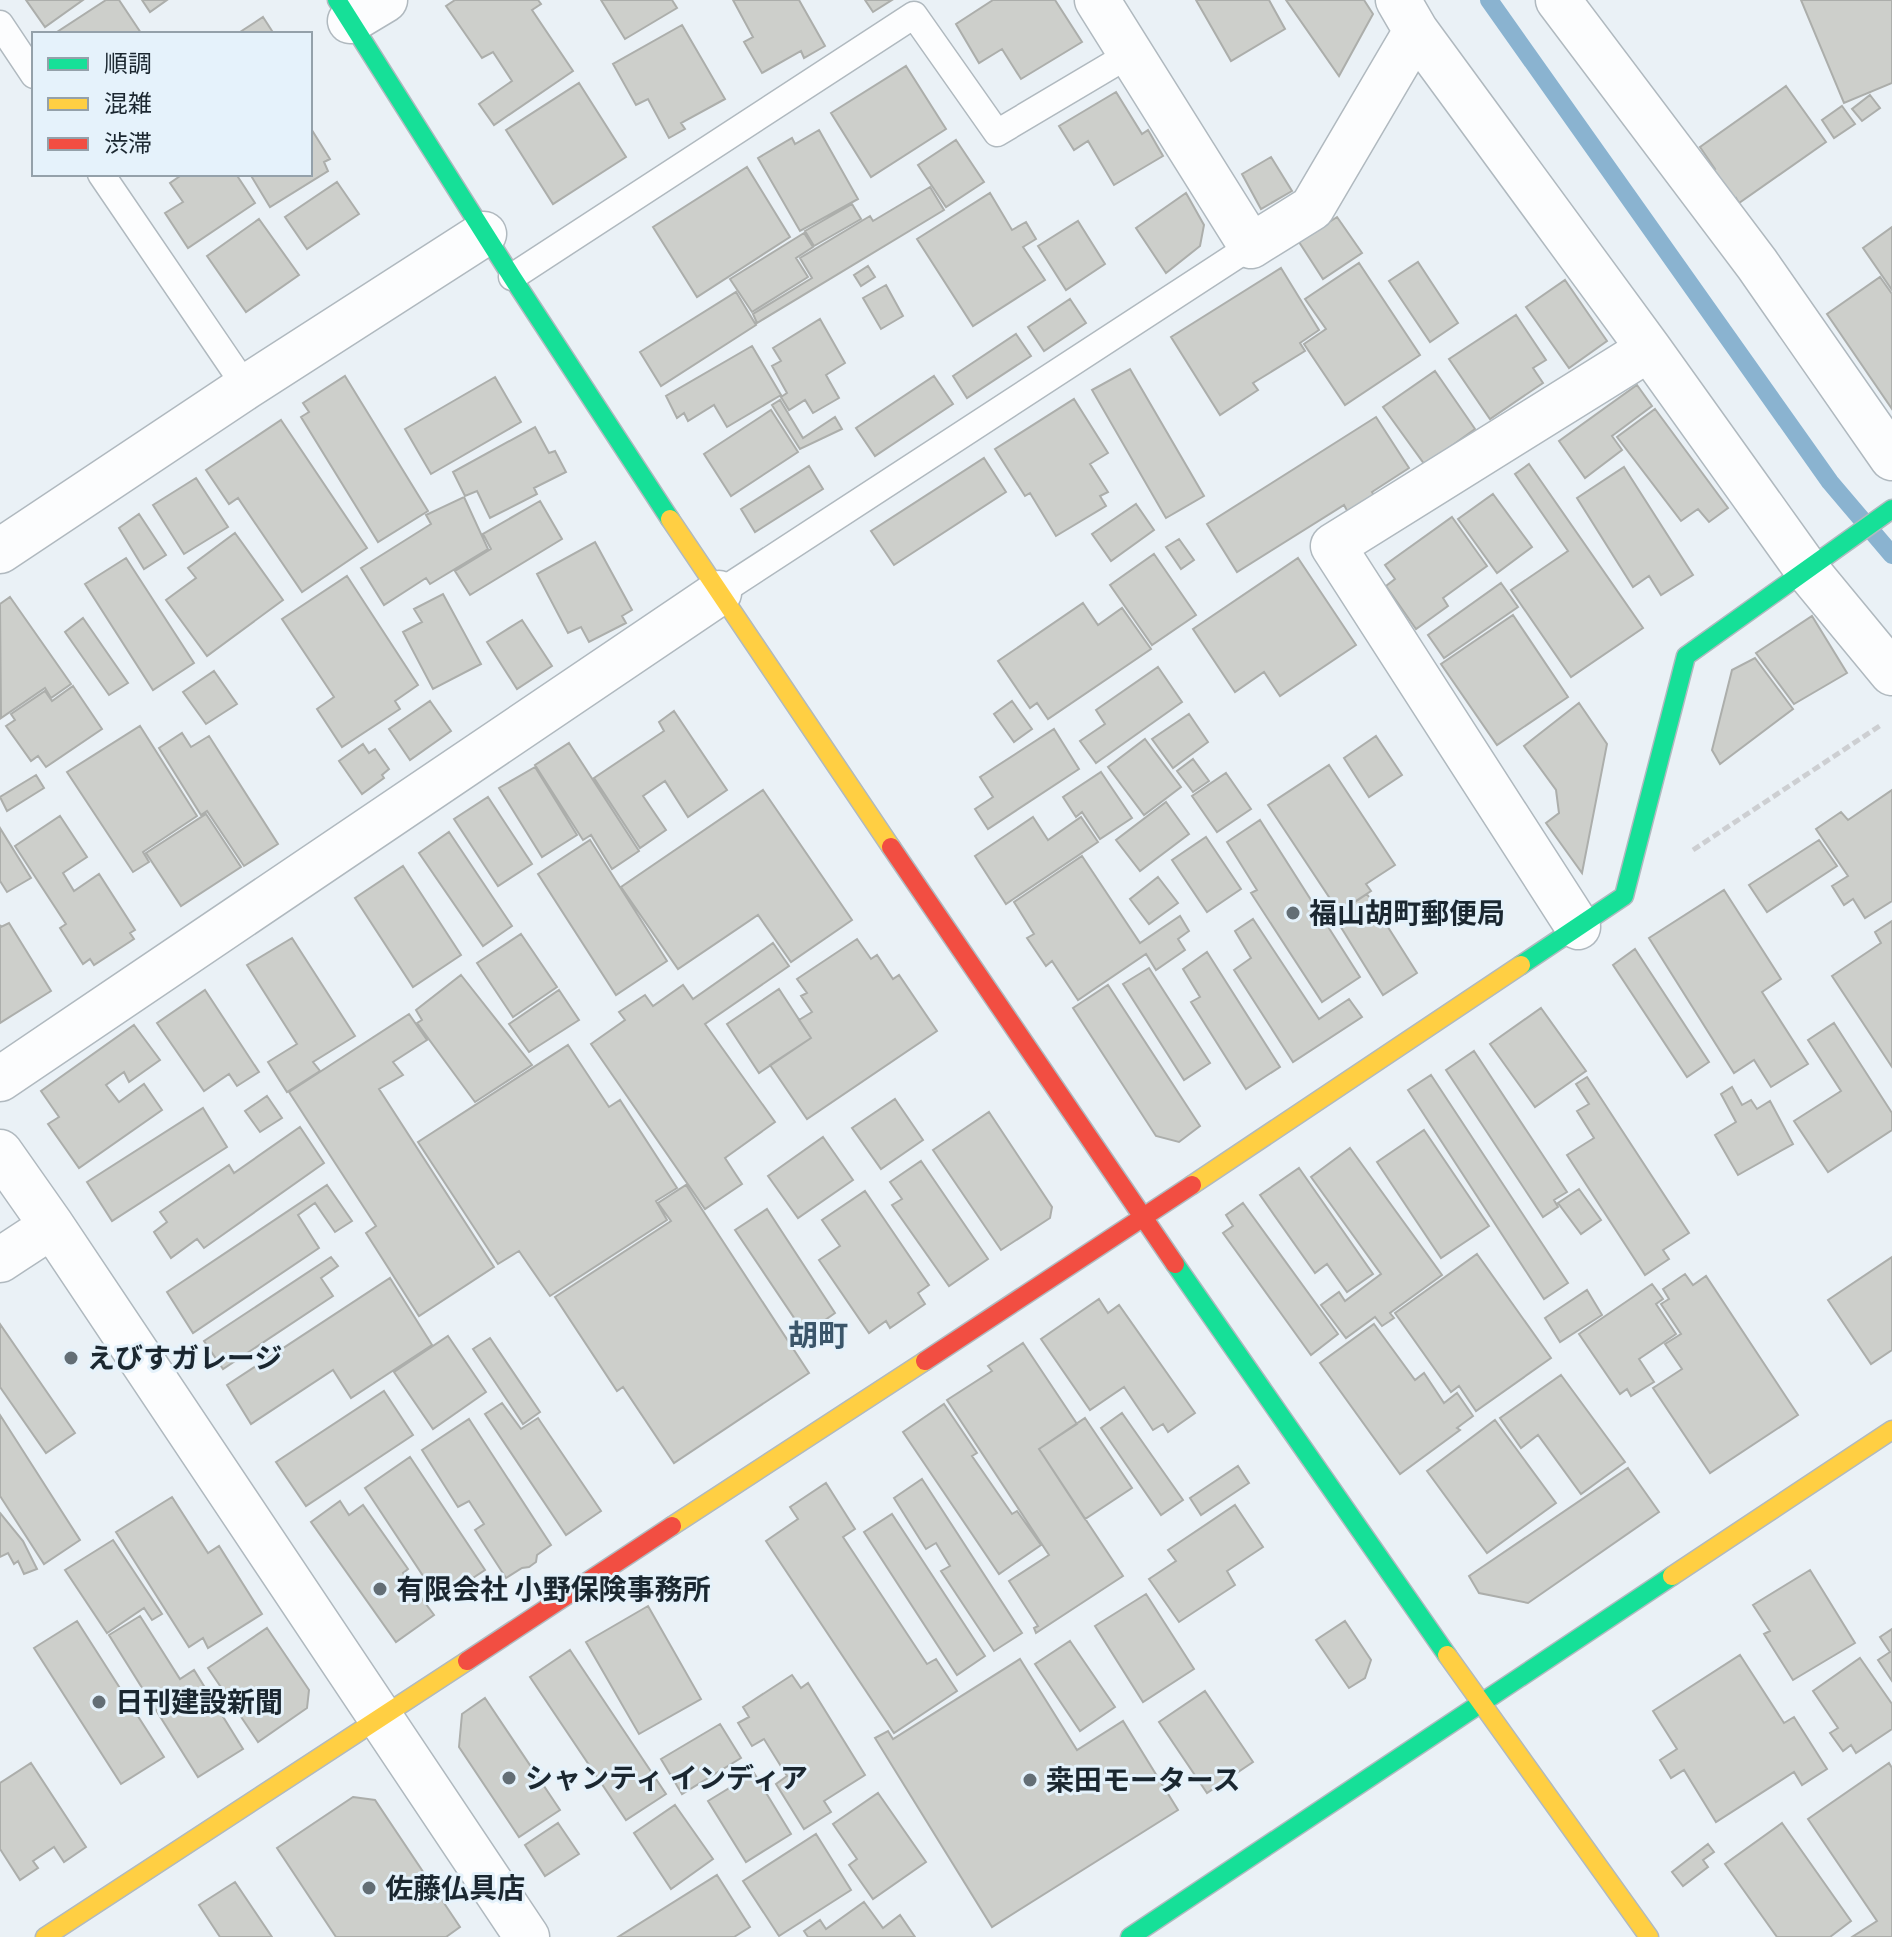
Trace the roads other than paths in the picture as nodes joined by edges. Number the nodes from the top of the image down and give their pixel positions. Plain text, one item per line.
1 (1097, 0) edge
2 (1558, 0) edge
3 (357, 7) edge
4 (1407, 16) edge
5 (0, 24) edge
6 (1130, 54) junction
7 (32, 72) edge
8 (102, 176) edge
9 (484, 234) junction
10 (1251, 246) junction
11 (512, 277) junction
12 (1649, 349) junction
13 (246, 387) junction
14 (1892, 458) edge
15 (1892, 509) edge
16 (5, 537) edge
17 (1807, 570) junction
18 (719, 593) junction
19 (1892, 673) edge
20 (1578, 927) junction
21 (0, 1079) edge
22 (0, 1152) edge
23 (1143, 1218) junction
24 (52, 1226) junction
25 (0, 1260) edge
26 (1892, 1430) edge
27 (1482, 1704) junction
28 (382, 1717) junction
29 (45, 1937) edge
30 (527, 1937) edge
31 (1130, 1937) edge
32 (1649, 1937) edge

1 - 6 street
2 - 14 street
3 - 9 street
4 - 10 street
4 - 12 street
5 - 7 lane
6 - 10 street
6 - 11 lane
8 - 13 lane
9 - 11 street
9 - 13 street
10 - 18 lane
11 - 18 street
12 - 17 street
12 - 20 street
13 - 16 street
15 - 17 street
17 - 19 street
17 - 20 street
18 - 21 street
18 - 23 street
20 - 23 street
22 - 24 street
23 - 27 street
23 - 28 street
24 - 25 street
24 - 28 street
26 - 27 street
27 - 31 street
27 - 32 street
28 - 29 street
28 - 30 street

